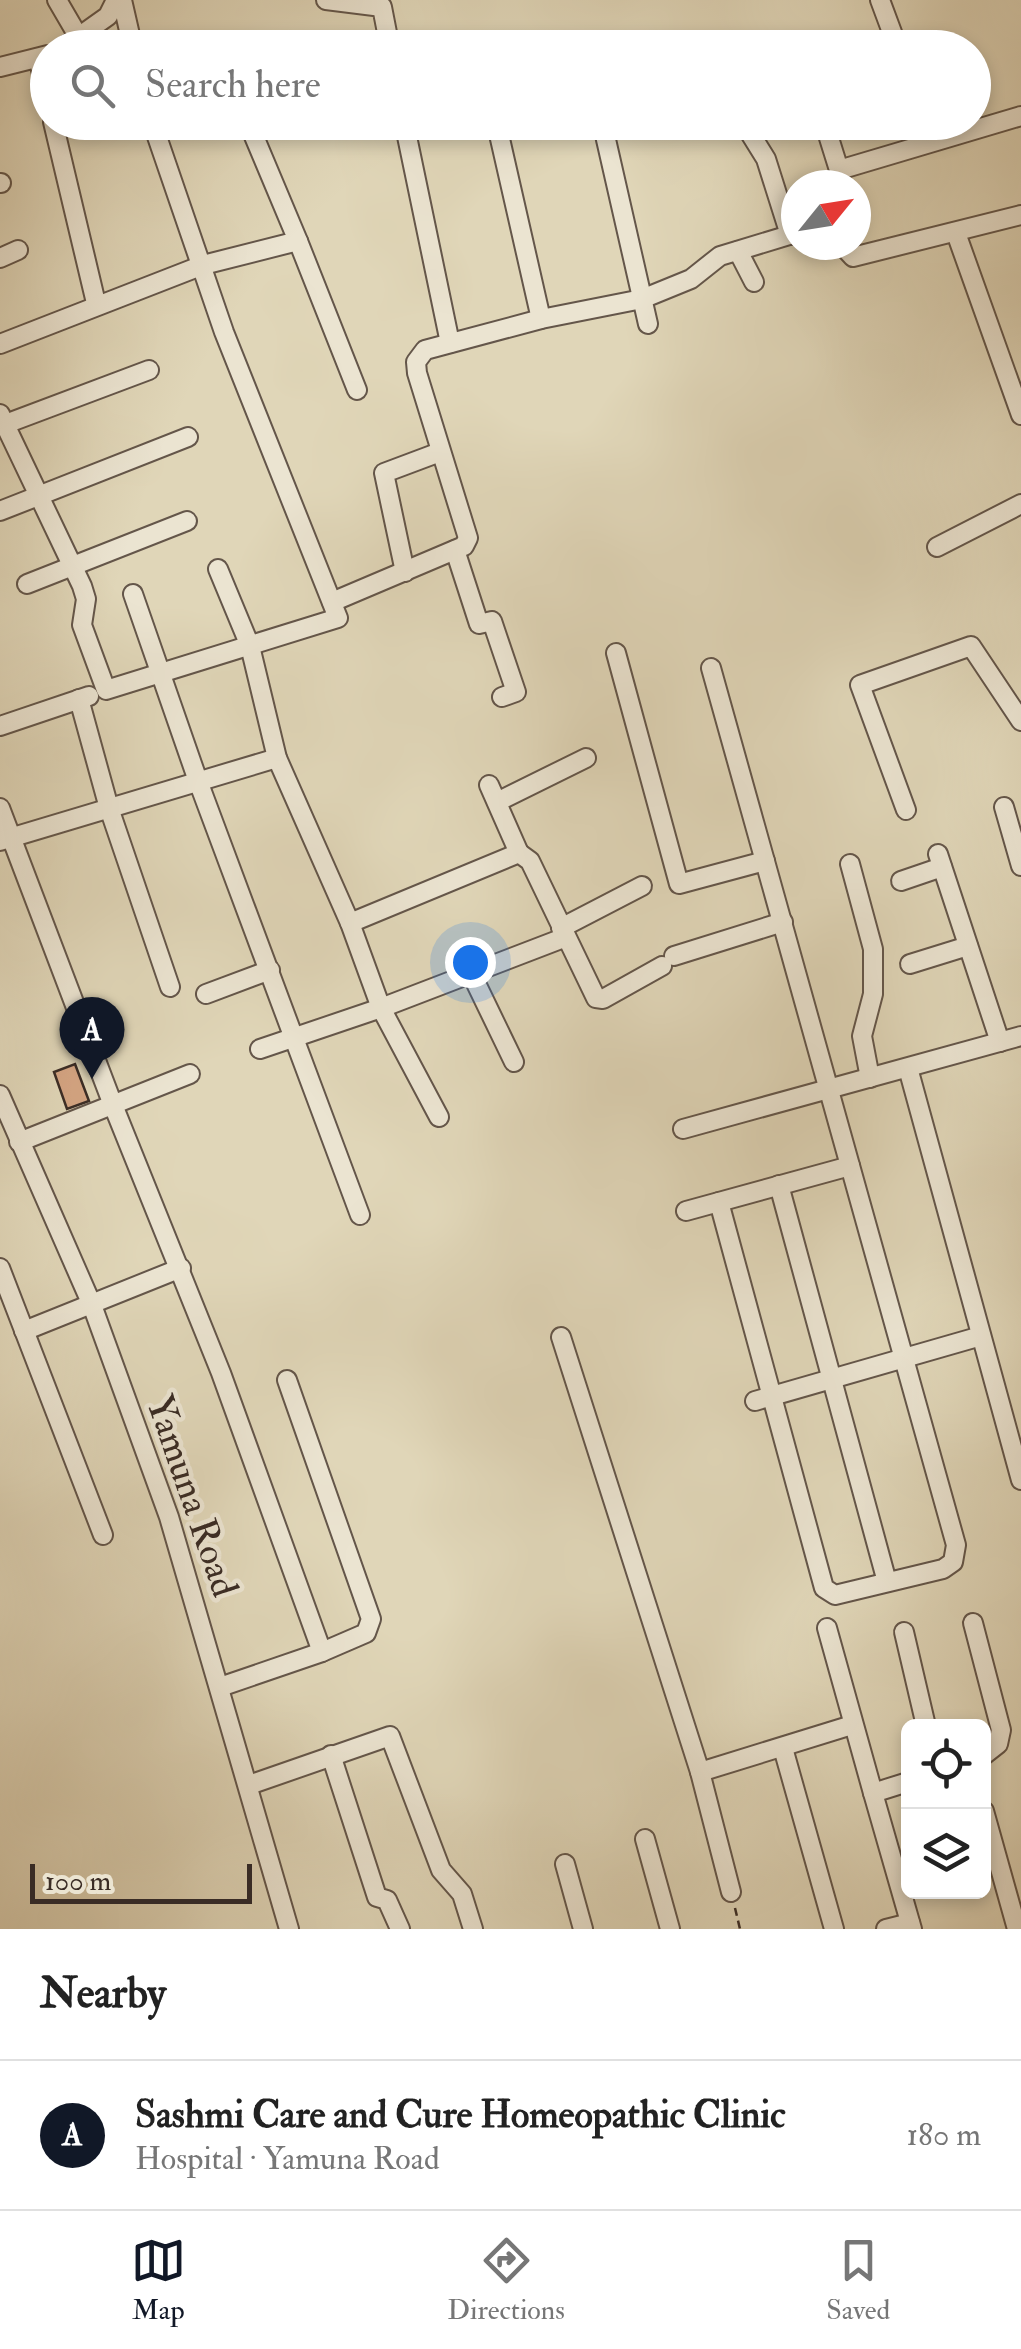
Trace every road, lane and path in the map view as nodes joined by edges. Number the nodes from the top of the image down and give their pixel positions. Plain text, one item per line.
1 (57, 0) edge
2 (119, 0) edge
3 (326, 0) edge
4 (880, 0) edge
5 (381, 4) edge
6 (67, 30) edge
7 (88, 30) edge
8 (128, 30) edge
9 (386, 30) edge
10 (891, 30) edge
11 (30, 58) edge
12 (3, 61) edge
13 (1021, 116) edge
14 (991, 125) edge
15 (58, 140) edge
16 (158, 140) edge
17 (256, 140) edge
18 (408, 140) edge
19 (500, 140) edge
20 (606, 140) edge
21 (754, 140) edge
22 (830, 140) edge
23 (927, 140) edge
24 (938, 140) edge
25 (928, 143) junction
26 (781, 201) edge
27 (1021, 215) edge
28 (956, 234) junction
29 (781, 238) edge
30 (298, 241) junction
31 (18, 250) dead end
32 (738, 251) junction
33 (871, 253) edge
34 (0, 258) edge
35 (203, 265) junction
36 (754, 282) dead end
37 (642, 299) junction
38 (96, 303) junction
39 (541, 318) junction
40 (648, 324) dead end
41 (450, 343) junction
42 (0, 344) edge
43 (149, 370) dead end
44 (358, 390) dead end
45 (1021, 415) edge
46 (1, 421) edge
47 (188, 437) dead end
48 (440, 452) junction
49 (39, 494) junction
50 (1021, 504) edge
51 (0, 511) edge
52 (187, 520) dead end
53 (937, 547) dead end
54 (456, 550) junction
55 (72, 564) junction
56 (218, 570) dead end
57 (405, 572) junction
58 (27, 584) dead end
59 (134, 594) dead end
60 (332, 602) junction
61 (250, 646) junction
62 (616, 653) dead end
63 (711, 668) dead end
64 (161, 673) junction
65 (106, 690) junction
66 (502, 698) dead end
67 (79, 699) junction
68 (1021, 722) edge
69 (0, 726) edge
70 (278, 758) junction
71 (586, 758) dead end
72 (198, 781) junction
73 (0, 808) edge
74 (109, 808) junction
75 (1004, 808) dead end
76 (906, 810) dead end
77 (6, 839) edge
78 (520, 853) junction
79 (765, 861) junction
80 (850, 864) dead end
81 (1021, 866) edge
82 (901, 880) dead end
83 (642, 886) dead end
84 (783, 922) junction
85 (350, 923) junction
86 (564, 932) junction
87 (968, 946) junction
88 (910, 964) dead end
89 (270, 970) junction
90 (471, 973) junction
91 (170, 987) dead end
92 (206, 994) dead end
93 (382, 1008) junction
94 (296, 1036) junction
95 (1021, 1036) edge
96 (1000, 1042) junction
97 (260, 1048) dead end
98 (514, 1062) dead end
99 (908, 1068) junction
100 (190, 1074) dead end
101 (870, 1078) junction
102 (829, 1089) junction
103 (0, 1095) edge
104 (112, 1105) junction
105 (439, 1117) dead end
106 (684, 1129) dead end
107 (11, 1135) edge
108 (850, 1166) junction
109 (779, 1186) junction
110 (719, 1202) junction
111 (686, 1211) dead end
112 (360, 1215) dead end
113 (0, 1268) edge
114 (181, 1268) junction
115 (6, 1304) edge
116 (92, 1305) junction
117 (24, 1331) junction
118 (982, 1336) junction
119 (561, 1337) dead end
120 (902, 1358) junction
121 (832, 1378) junction
122 (287, 1380) dead end
123 (763, 1398) junction
124 (1021, 1480) edge
125 (103, 1535) dead end
126 (887, 1582) junction
127 (973, 1623) dead end
128 (827, 1628) dead end
129 (904, 1632) dead end
130 (322, 1652) junction
131 (220, 1687) junction
132 (924, 1719) edge
133 (852, 1725) junction
134 (783, 1748) junction
135 (991, 1750) edge
136 (331, 1755) junction
137 (700, 1772) junction
138 (901, 1784) edge
139 (249, 1785) junction
140 (873, 1794) junction
141 (991, 1837) edge
142 (645, 1839) dead end
143 (566, 1864) dead end
144 (730, 1892) joint
145 (911, 1926) edge
146 (290, 1929) edge
147 (400, 1929) edge
148 (473, 1929) edge
149 (583, 1929) edge
150 (670, 1929) edge
151 (740, 1929) edge
152 (834, 1929) edge
153 (886, 1929) edge
154 (1016, 1929) edge

1 - 6 street
2 - 7 street
2 - 8 street
3 - 5 street
4 - 10 street
5 - 9 street
11 - 12 street
13 - 14 street
15 - 38 street
16 - 35 street
17 - 30 street
18 - 41 street
19 - 39 street
20 - 37 street
21 - 26 street
22 - 25 street
23 - 25 street
24 - 25 street
27 - 28 street
28 - 33 street
28 - 45 street
29 - 32 street
30 - 35 street
30 - 44 street
31 - 34 street
32 - 36 street
32 - 37 street
35 - 38 street
35 - 60 street
37 - 39 street
37 - 40 street
38 - 42 street
39 - 41 street
41 - 48 street
43 - 46 street
46 - 49 street
47 - 49 street
48 - 54 street
48 - 57 street
49 - 51 street
49 - 55 street
50 - 53 street
52 - 55 street
54 - 57 street
54 - 66 street
55 - 58 street
55 - 65 street
56 - 61 street
57 - 60 street
59 - 64 street
60 - 61 street
61 - 64 street
61 - 70 street
62 - 79 street
63 - 79 street
64 - 65 street
64 - 72 street
65 - 67 street
67 - 69 street
67 - 74 street
68 - 76 street
70 - 72 street
70 - 85 street
71 - 78 street
72 - 74 street
72 - 89 street
73 - 77 street
74 - 77 street
74 - 91 street
75 - 81 street
77 - 104 street
78 - 85 street
78 - 86 street
79 - 84 street
80 - 101 street
82 - 87 street
83 - 86 street
84 - 86 street
84 - 102 street
85 - 93 street
86 - 90 street
87 - 88 street
87 - 96 street
89 - 92 street
89 - 94 street
90 - 93 street
90 - 98 street
93 - 94 street
93 - 105 street
94 - 97 street
94 - 112 street
95 - 96 street
96 - 99 street
99 - 101 street
99 - 118 street
100 - 104 street
101 - 102 street
102 - 106 street
102 - 108 street
103 - 107 street, Yamuna Road
104 - 107 street
104 - 114 street
107 - 116 street, Yamuna Road
108 - 109 street
108 - 120 street
109 - 110 street
109 - 121 street
110 - 111 street
110 - 123 street
113 - 115 street
114 - 116 street
114 - 130 street
115 - 117 street
116 - 117 street
116 - 131 street, Yamuna Road
117 - 125 street
118 - 120 street
118 - 124 street
119 - 137 street
120 - 121 street
120 - 126 street
121 - 123 street
121 - 126 street
122 - 130 street
123 - 126 street
127 - 135 street
128 - 133 street
129 - 132 street
130 - 131 street
131 - 139 street, Yamuna Road
133 - 134 street
133 - 140 street
134 - 137 street
134 - 152 street
136 - 139 street
136 - 147 street
136 - 148 street
137 - 144 street
138 - 140 street
139 - 146 street, Yamuna Road
140 - 145 street
141 - 154 street
142 - 150 street
143 - 149 street
144 - 151 path
145 - 153 street

